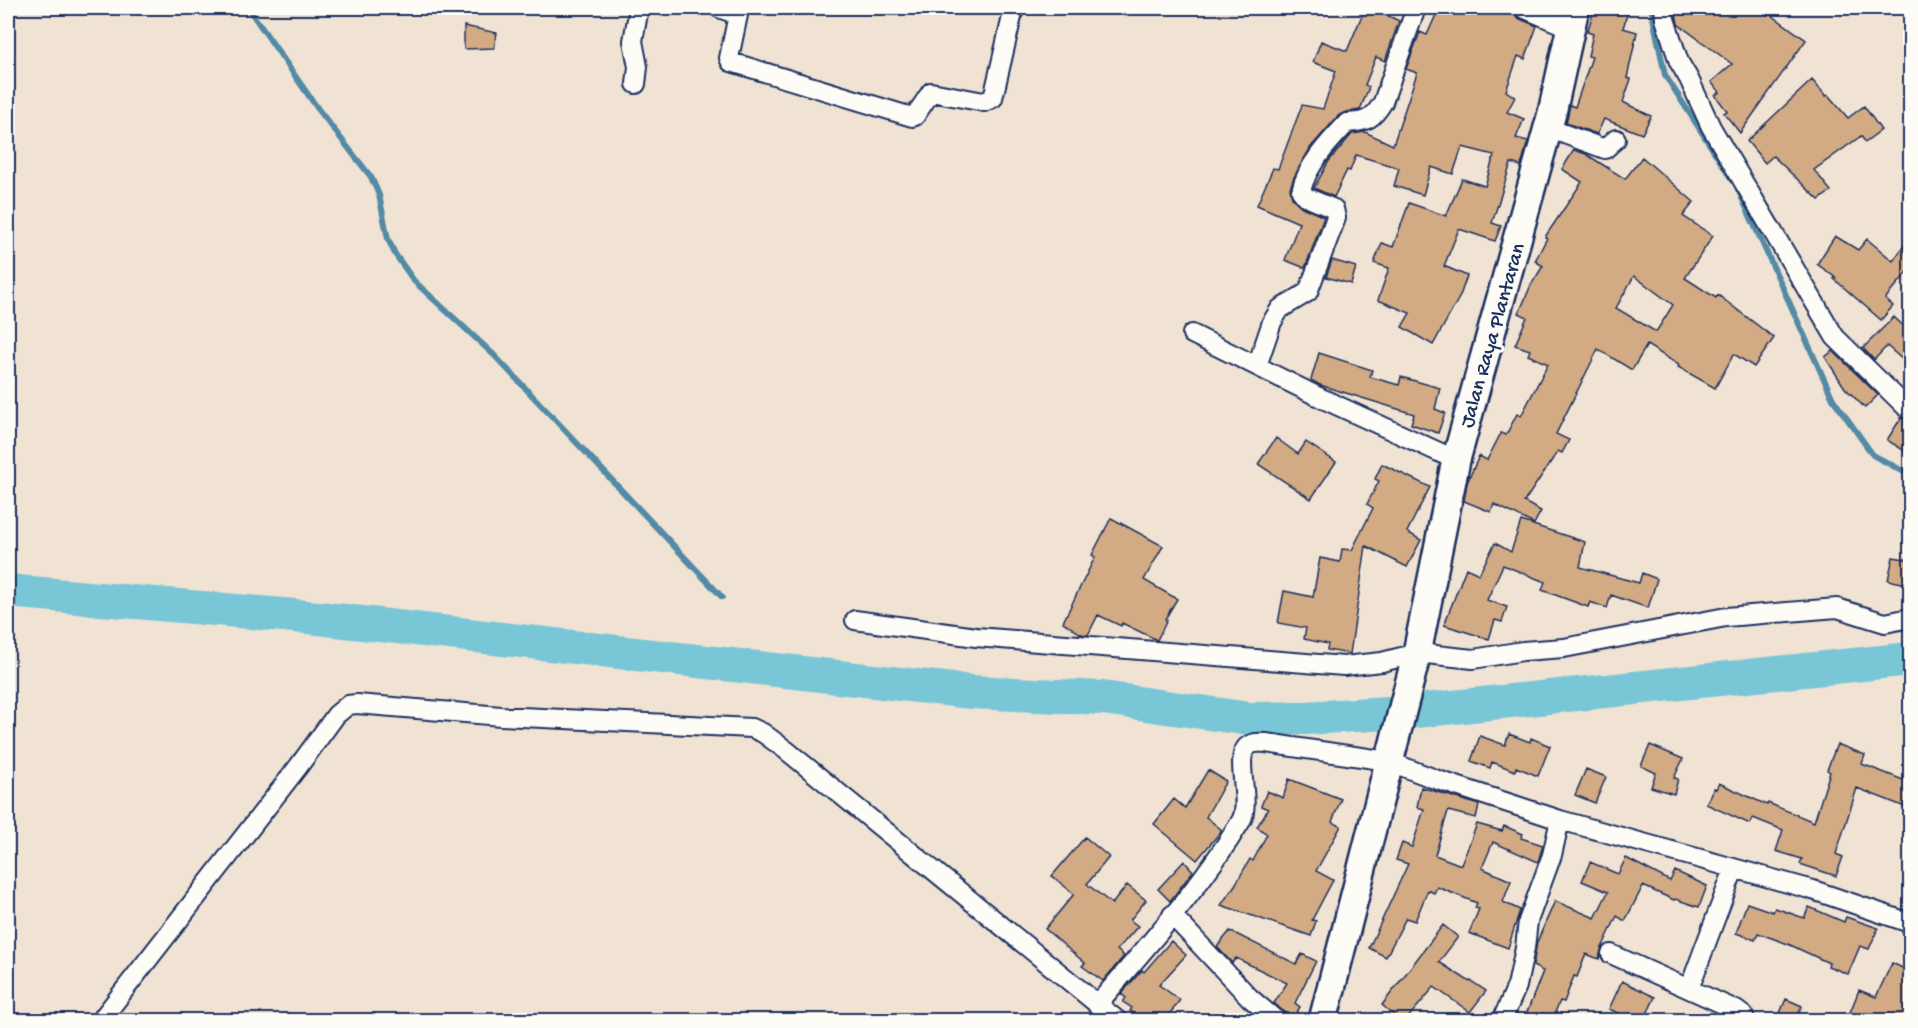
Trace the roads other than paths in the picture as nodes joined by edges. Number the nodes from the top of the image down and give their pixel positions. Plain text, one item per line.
1 (639, 8) edge
2 (719, 8) edge
3 (1014, 8) edge
4 (1416, 8) edge
5 (1523, 8) edge
6 (1664, 8) edge
7 (1572, 18) edge
8 (636, 84) dead end
9 (1548, 128) junction
10 (1616, 139) dead end
11 (1192, 334) dead end
12 (1257, 366) junction
13 (1911, 411) edge
14 (1456, 460) junction
15 (1911, 618) edge
16 (855, 620) dead end
17 (1416, 658) junction
18 (1390, 755) junction
19 (1560, 820) junction
20 (1734, 869) junction
21 (1172, 915) junction
22 (1911, 922) edge
23 (1611, 954) dead end
24 (1689, 989) junction
25 (1098, 1005) junction
26 (101, 1020) edge
27 (1117, 1020) edge
28 (1276, 1020) edge
29 (1323, 1020) edge
30 (1502, 1020) edge
31 (1745, 1020) edge

1 - 8 street
2 - 3 street
4 - 12 street
5 - 7 street
6 - 13 street
7 - 9 main road, Jalan Raya Plantaran
9 - 10 street
9 - 14 main road, Jalan Raya Plantaran
11 - 12 street
12 - 14 street
14 - 17 main road, Jalan Raya Plantaran
15 - 17 street
16 - 17 street
17 - 18 main road, Jalan Raya Plantaran
18 - 19 street
18 - 21 street
18 - 29 main road, Jalan Raya Plantaran
19 - 20 street
19 - 30 street
20 - 22 street
20 - 24 street
21 - 25 street
21 - 28 street
23 - 24 street
24 - 31 street
25 - 26 street
25 - 27 street

